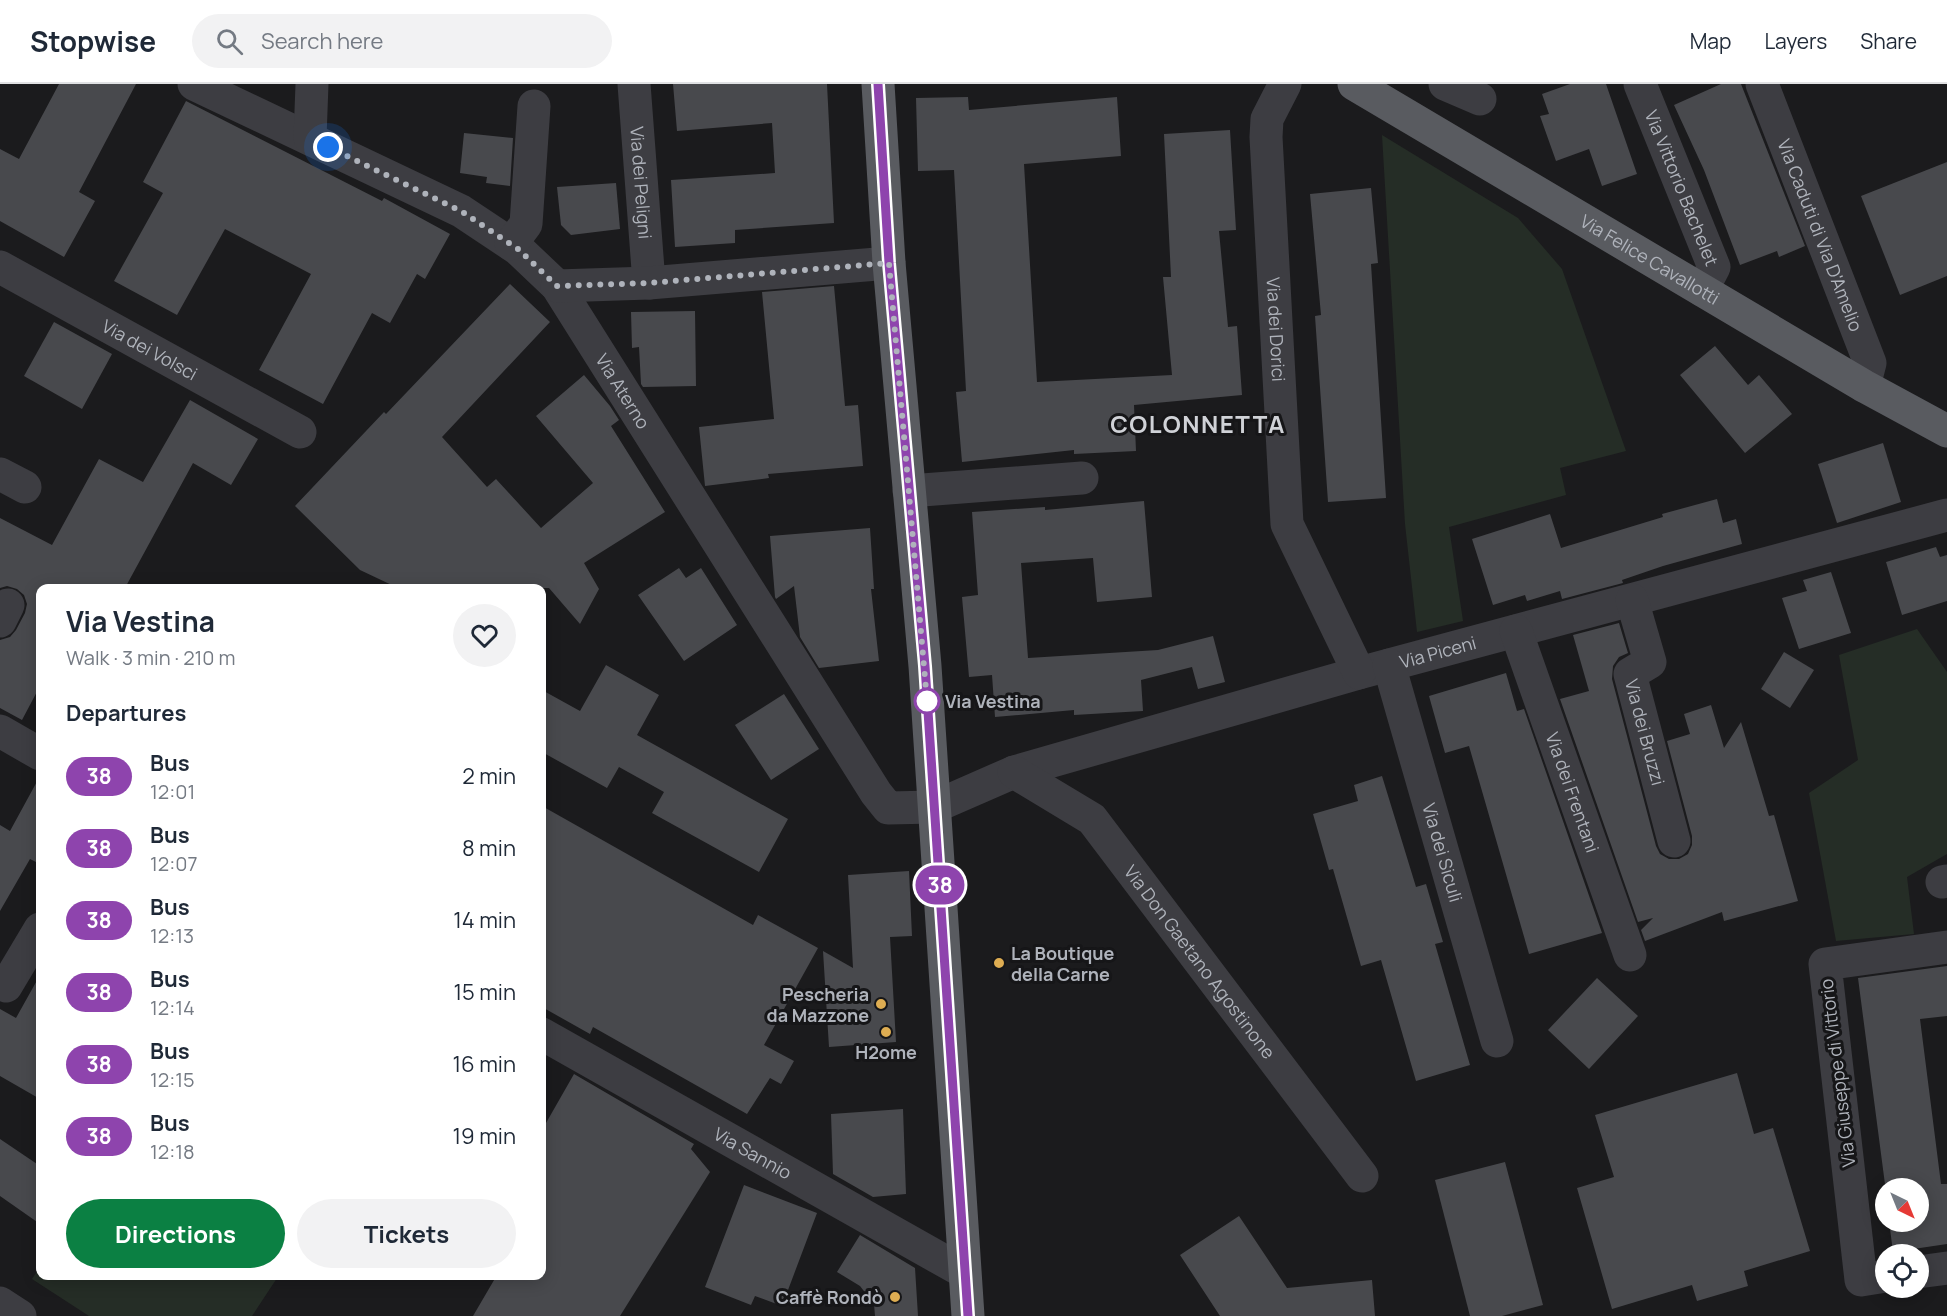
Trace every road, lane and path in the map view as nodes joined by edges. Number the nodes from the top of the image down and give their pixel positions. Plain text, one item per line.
1 (194, 84) edge
2 (312, 84) edge
3 (634, 84) edge
4 (878, 84) edge
5 (1285, 84) edge
6 (1354, 84) edge
7 (1445, 84) edge
8 (1640, 84) edge
9 (1762, 84) edge
10 (1480, 99) dead end
11 (534, 106) dead end
12 (310, 138) junction
13 (511, 244) junction
14 (889, 263) junction
15 (0, 267) edge
16 (649, 283) junction
17 (557, 286) junction
18 (1702, 290) junction
19 (1864, 386) junction
20 (1947, 431) edge
21 (300, 432) dead end
22 (1082, 478) dead end
23 (909, 491) junction
24 (1947, 515) edge
25 (1632, 600) junction
26 (1516, 631) junction
27 (1374, 669) junction
28 (0, 731) edge
29 (36, 752) edge
30 (1014, 772) junction
31 (934, 807) junction
32 (1674, 841) dead end
33 (36, 936) edge
34 (1947, 947) edge
35 (1630, 955) dead end
36 (0, 982) edge
37 (546, 1036) edge
38 (1497, 1041) dead end
39 (1362, 1176) dead end
40 (1947, 1268) edge
41 (1929, 1270) edge
42 (964, 1272) junction
43 (1875, 1278) edge
44 (0, 1303) edge
45 (20, 1316) edge
46 (968, 1316) edge

1 - 12 street, Via Aterno
2 - 12 street
3 - 16 street, Via dei Peligni
4 - 14 main road
5 - 27 street, Via dei Dorici
6 - 18 main road, Via Felice Cavallotti
7 - 10 street
8 - 18 street, Via Vittorio Bachelet
9 - 19 street, Via Caduti di Via D'Amelio
11 - 13 street
12 - 13 street, Via Aterno
13 - 17 street, Via Aterno
14 - 16 street
14 - 23 main road
15 - 21 street, Via dei Volsci
16 - 17 street
17 - 31 street, Via Aterno
18 - 19 main road, Via Felice Cavallotti
19 - 20 main road, Via Felice Cavallotti
22 - 23 street
23 - 31 main road
24 - 25 street, Via Piceni
25 - 26 street, Via Piceni
25 - 32 street, Via dei Bruzzi
26 - 27 street, Via Piceni
26 - 35 street, Via dei Frentani
27 - 30 street, Via Piceni
27 - 38 street, Via dei Siculi
28 - 29 street
30 - 31 street, Via Piceni
30 - 39 street, Via Don Gaetano Agostinone
31 - 42 main road
33 - 36 street
34 - 43 street, Via Giuseppe di Vittorio
37 - 42 street, Via Sannio
40 - 41 street
42 - 46 main road
44 - 45 street

